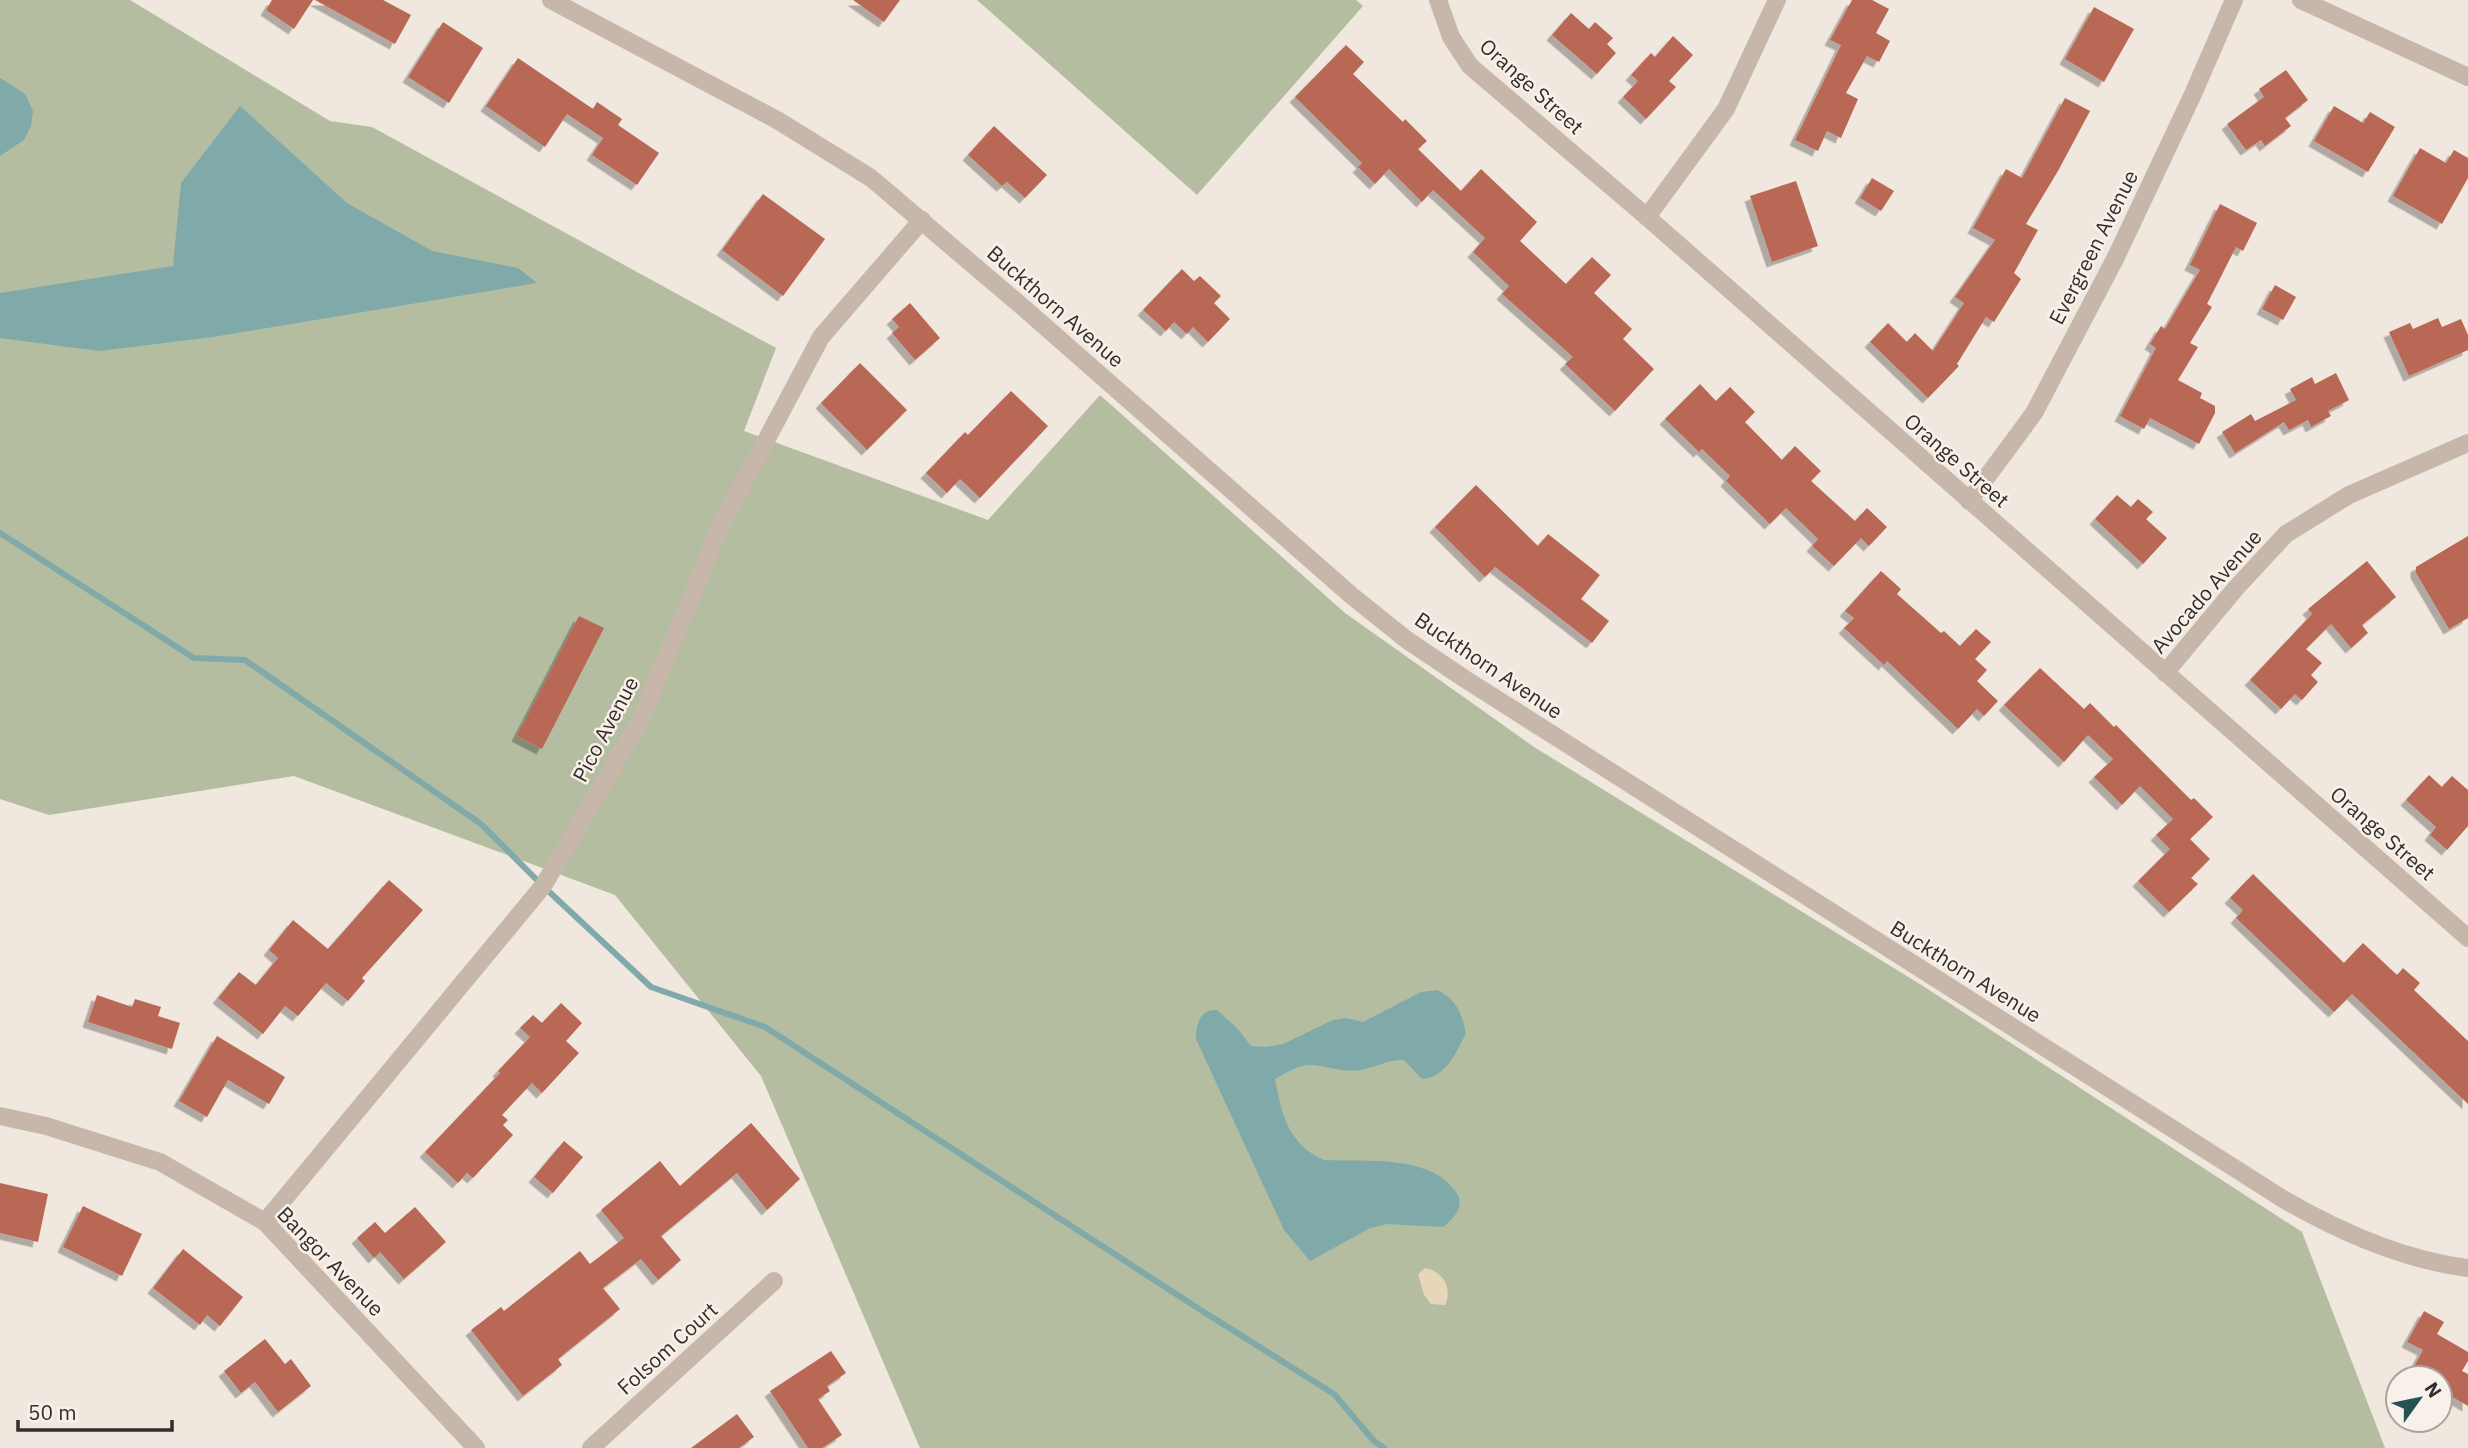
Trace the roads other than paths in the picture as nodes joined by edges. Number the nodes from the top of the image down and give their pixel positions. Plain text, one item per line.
1 (551, 0) edge
2 (1438, 0) edge
3 (1777, 0) edge
4 (2234, 0) edge
5 (2301, 0) edge
6 (2468, 77) edge
7 (1647, 218) junction
8 (922, 219) junction
9 (2468, 443) edge
10 (1969, 501) junction
11 (2165, 673) junction
12 (2468, 938) edge
13 (0, 1116) edge
14 (265, 1222) junction
15 (2468, 1268) edge
16 (774, 1281) dead end
17 (476, 1448) edge
18 (591, 1448) edge

1 - 8 street, Buckthorn Avenue
2 - 7 street, Orange Street
3 - 7 street
4 - 10 street, Evergreen Avenue
5 - 6 street
7 - 10 street, Orange Street
8 - 14 street, Pico Avenue
8 - 15 street, Buckthorn Avenue
9 - 11 street, Avocado Avenue
10 - 11 street, Orange Street
11 - 12 street, Orange Street
13 - 14 street, Bangor Avenue
14 - 17 street, Bangor Avenue
16 - 18 street, Folsom Court

